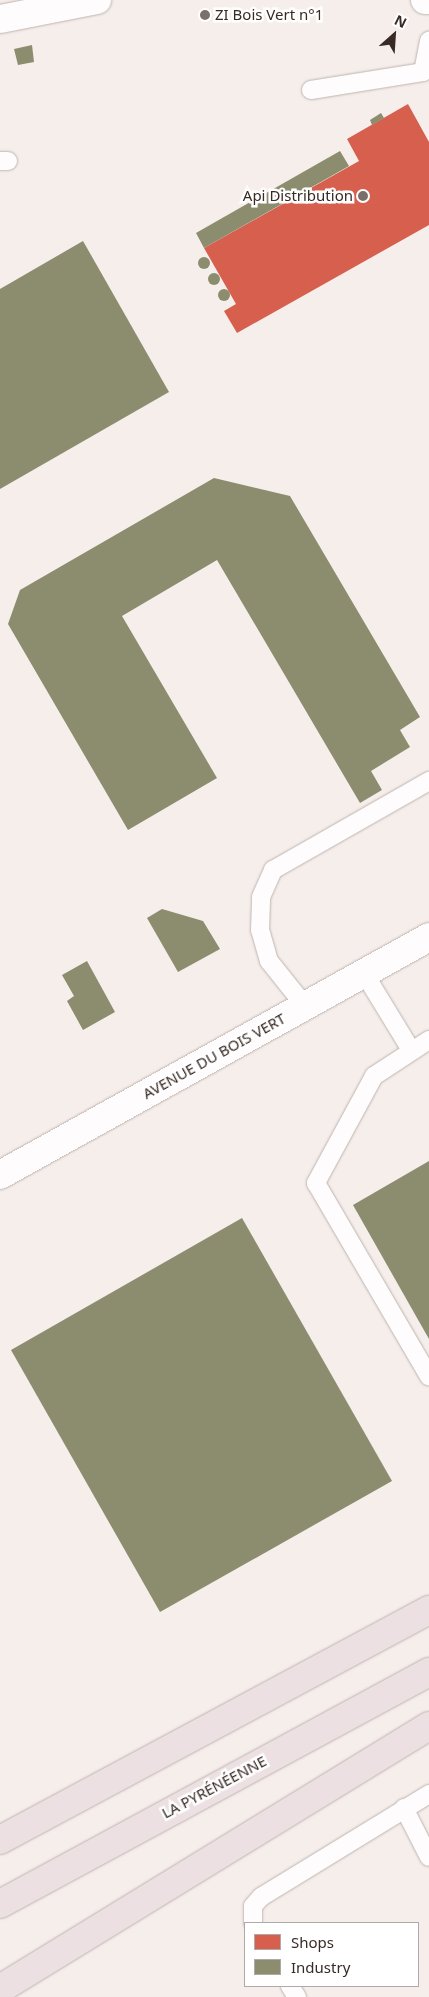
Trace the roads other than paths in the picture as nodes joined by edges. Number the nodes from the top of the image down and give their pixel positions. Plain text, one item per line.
1 (96, 0) edge
2 (0, 19) edge
3 (429, 41) edge
4 (311, 90) dead end
5 (429, 781) edge
6 (429, 937) edge
7 (364, 973) junction
8 (305, 1006) junction
9 (429, 1040) edge
10 (411, 1050) junction
11 (0, 1175) edge
12 (429, 1376) edge
13 (429, 1610) edge
14 (429, 1672) edge
15 (429, 1726) edge
16 (429, 1794) edge
17 (404, 1808) junction
18 (31, 1822) junction
19 (0, 1826) edge
20 (0, 1840) edge
21 (429, 1857) edge
22 (0, 1904) edge
23 (253, 1922) edge
24 (0, 1989) edge

1 - 2 street
3 - 4 lane
5 - 8 lane
6 - 7 street, AVENUE DU BOIS VERT
7 - 8 street, AVENUE DU BOIS VERT
7 - 10 lane
8 - 11 street, AVENUE DU BOIS VERT
9 - 10 lane
10 - 12 lane
13 - 18 highway
14 - 22 highway, LA PYRÉNÉENNE
15 - 24 highway
16 - 17 lane
17 - 21 lane
17 - 23 lane
18 - 19 highway
18 - 20 highway

